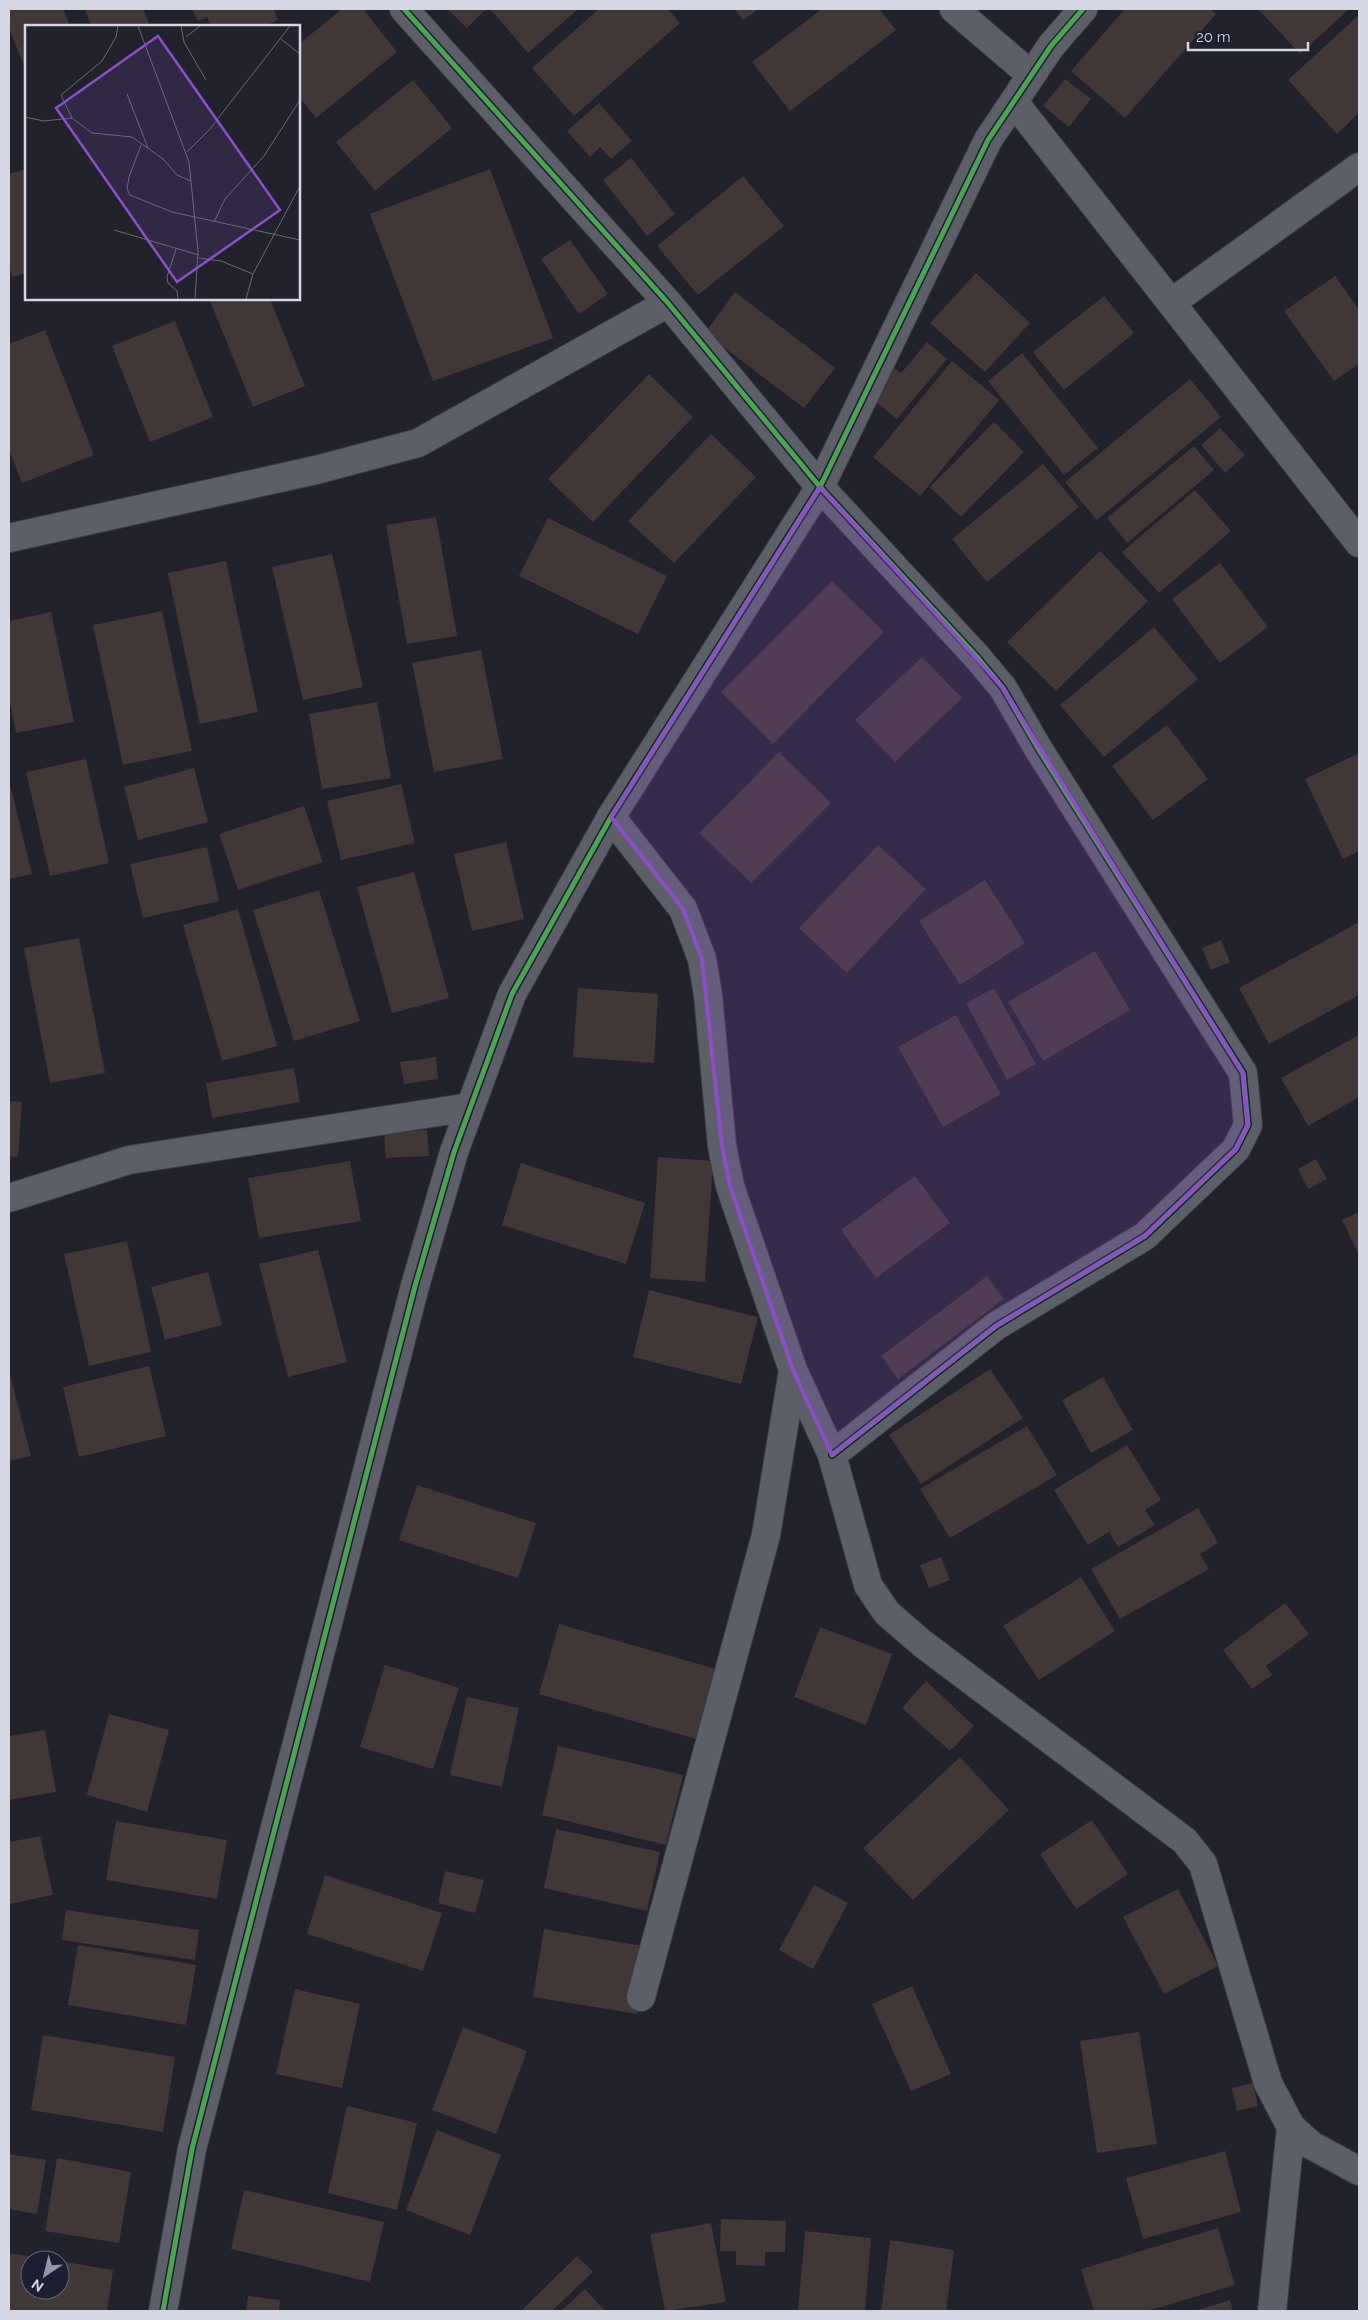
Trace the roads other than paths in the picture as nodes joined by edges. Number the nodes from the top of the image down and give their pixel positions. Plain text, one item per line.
1 (404, 9) edge
2 (954, 9) edge
3 (1083, 9) edge
4 (1031, 75) junction
5 (1014, 102) junction
6 (1359, 167) edge
7 (1171, 302) junction
8 (668, 303) junction
9 (820, 487) junction
10 (9, 538) edge
11 (1359, 543) edge
12 (611, 817) junction
13 (470, 1107) junction
14 (9, 1198) edge
15 (793, 1370) junction
16 (832, 1455) junction
17 (641, 1997) dead end
18 (1291, 2127) junction
19 (1359, 2171) edge
20 (163, 2311) edge
21 (1272, 2311) edge

1 - 8 street
2 - 4 street
3 - 4 street
4 - 5 street
5 - 7 street
5 - 9 street
6 - 7 street
7 - 11 street
8 - 9 street
8 - 10 street
9 - 12 street
9 - 16 street
12 - 13 street
12 - 15 street
13 - 14 street
13 - 20 street
15 - 16 street
15 - 17 street
16 - 18 street
18 - 19 street
18 - 21 street

